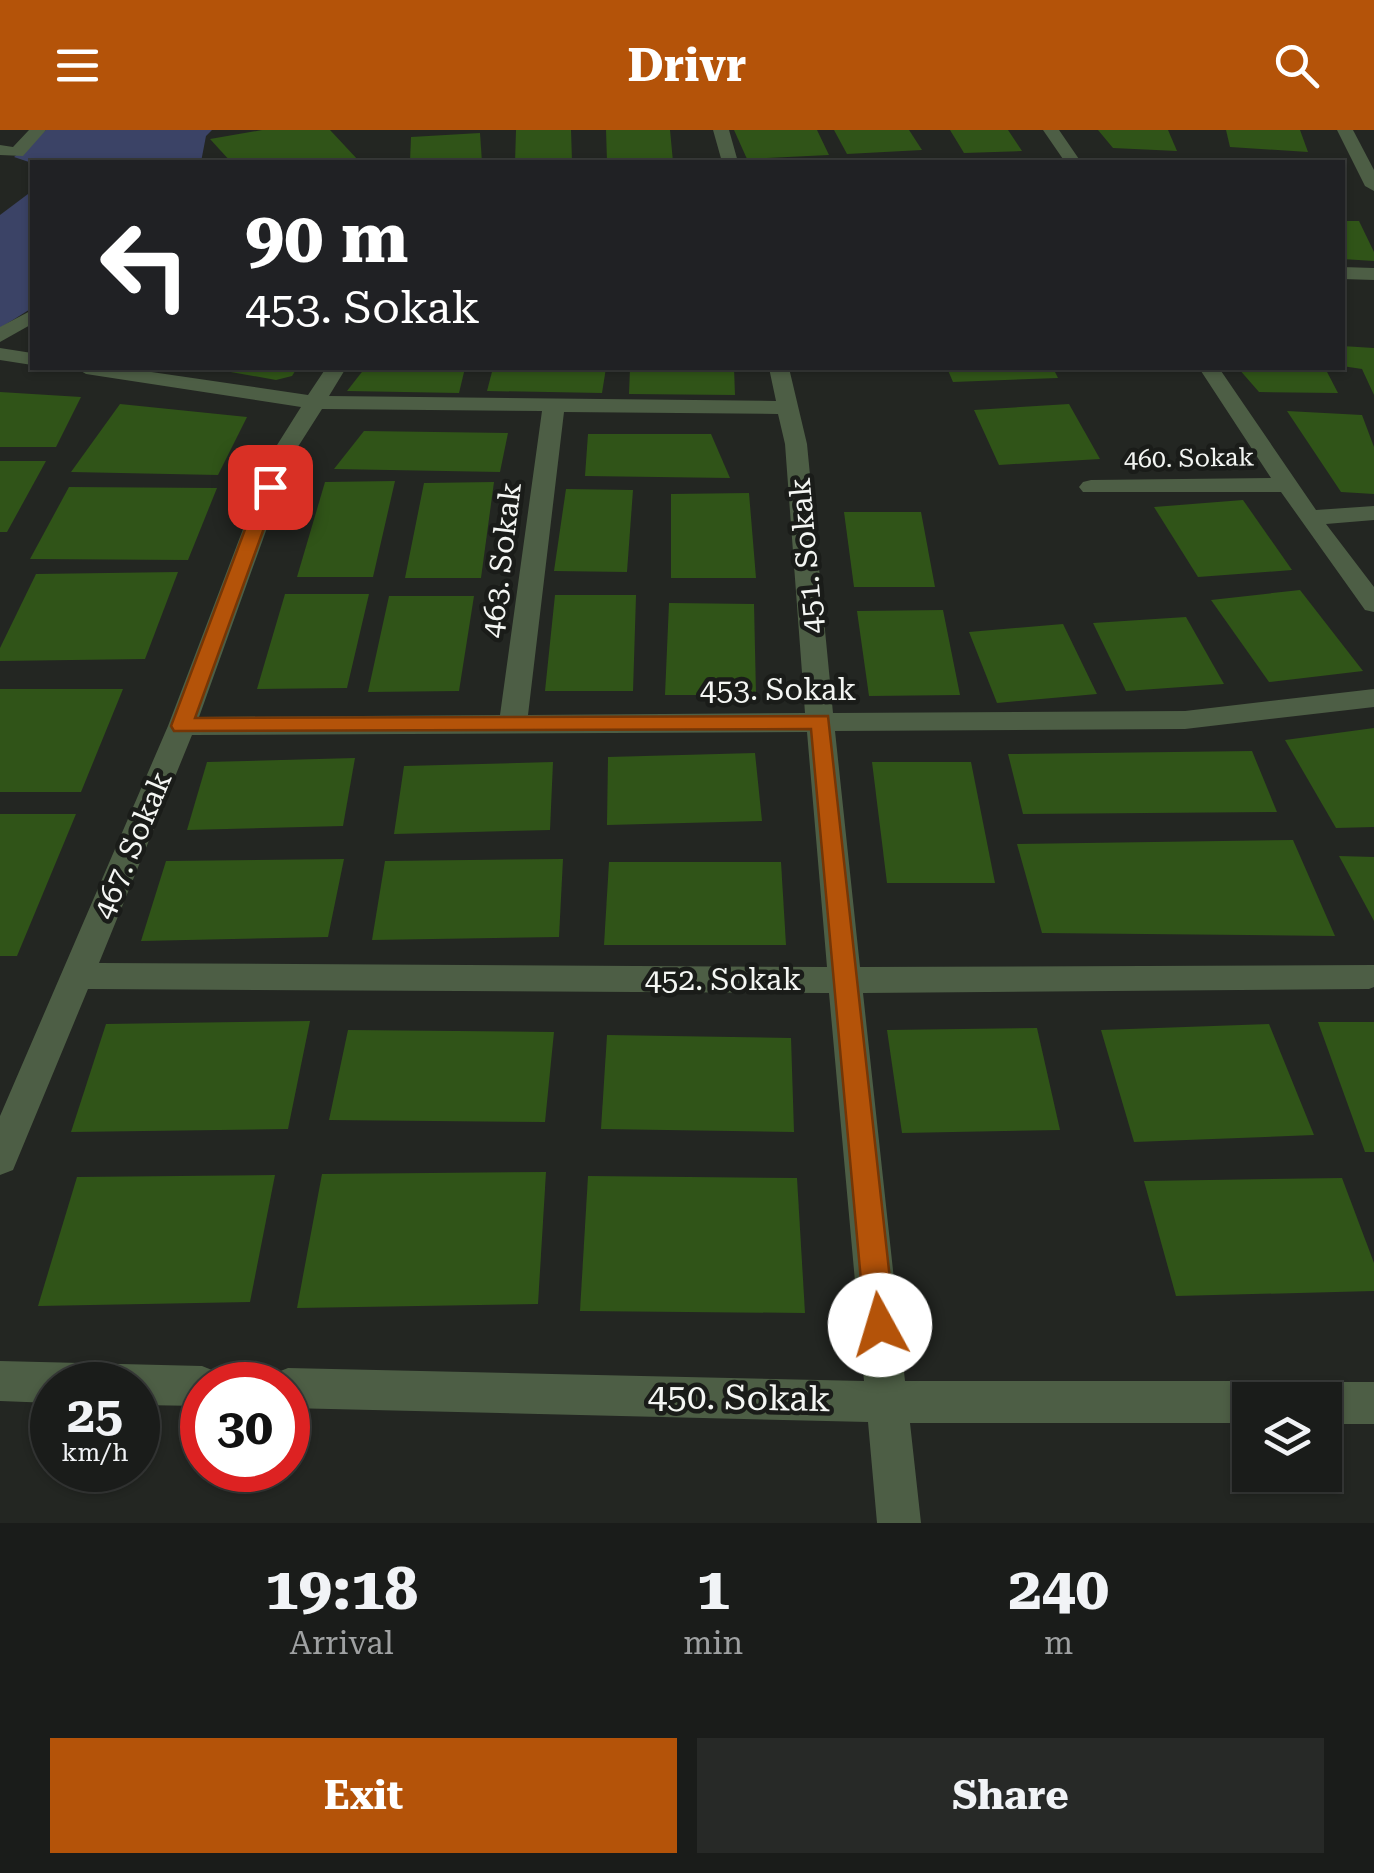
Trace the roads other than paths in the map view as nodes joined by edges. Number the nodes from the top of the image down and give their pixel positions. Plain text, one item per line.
1 (38, 130) edge
2 (721, 130) edge
3 (1051, 130) edge
4 (1345, 130) edge
5 (8, 151) edge
6 (729, 160) edge
7 (1072, 160) edge
8 (1374, 186) edge
9 (1345, 273) edge
10 (1374, 274) edge
11 (30, 317) edge
12 (0, 336) edge
13 (0, 354) edge
14 (30, 359) edge
15 (99, 370) edge
16 (335, 370) edge
17 (779, 370) edge
18 (1210, 370) edge
19 (311, 402) junction
20 (554, 406) junction
21 (788, 408) junction
22 (1288, 485) junction
23 (1091, 487) dead end
24 (1374, 513) edge
25 (1310, 518) junction
26 (1374, 604) edge
27 (1374, 698) edge
28 (820, 722) junction
29 (513, 723) junction
30 (182, 726) junction
31 (77, 976) junction
32 (1370, 976) dead end
33 (845, 980) junction
34 (0, 1159) edge
35 (0, 1381) edge
36 (180, 1385) edge
37 (310, 1389) edge
38 (888, 1402) junction
39 (1232, 1402) edge
40 (1342, 1403) edge
41 (1374, 1403) edge
42 (899, 1523) edge

1 - 5 street
2 - 6 street
3 - 7 street
4 - 8 street
9 - 10 street
11 - 12 street
13 - 14 street
15 - 19 street
16 - 19 street, 467. Sokak
17 - 21 street, 451. Sokak
18 - 22 street
19 - 20 street
19 - 30 street, 467. Sokak
20 - 21 street
20 - 29 street, 463. Sokak
21 - 28 street, 451. Sokak
22 - 23 street, 460. Sokak
22 - 25 street
24 - 25 street
25 - 26 street
27 - 28 street, 453. Sokak
28 - 29 street, 453. Sokak
28 - 33 street, 451. Sokak
29 - 30 street, 453. Sokak
30 - 31 street, 467. Sokak
31 - 33 street, 452. Sokak
31 - 34 street, 467. Sokak
32 - 33 street, 452. Sokak
33 - 38 street, 451. Sokak
35 - 36 street
37 - 38 street, 450. Sokak
38 - 39 street, 450. Sokak
38 - 42 street, 451. Sokak
40 - 41 street

